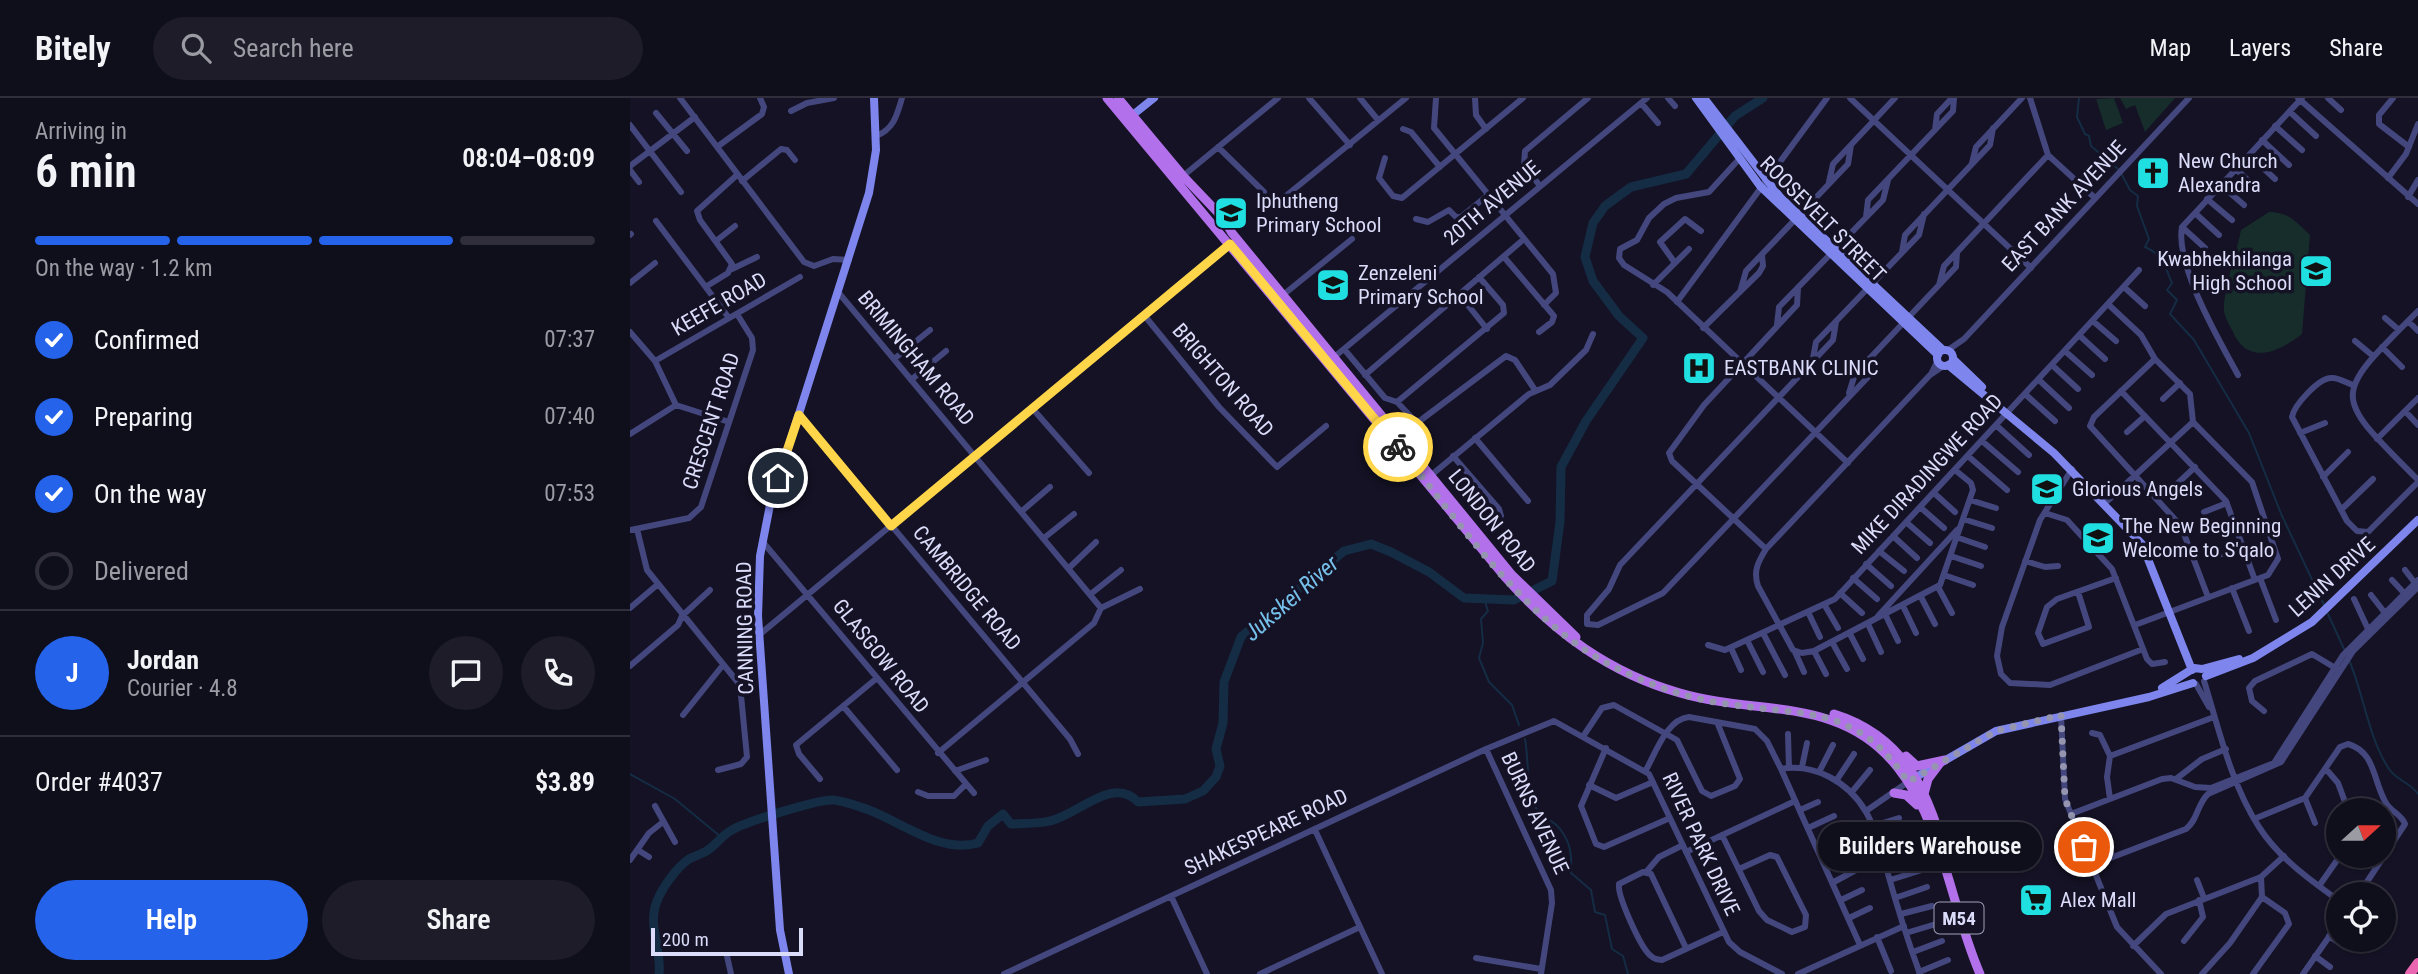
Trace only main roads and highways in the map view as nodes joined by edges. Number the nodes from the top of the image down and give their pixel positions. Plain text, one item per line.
1 (1107, 98) edge
2 (1118, 98) edge
3 (1130, 118) junction
4 (1332, 360) junction
5 (1531, 601) junction
6 (1898, 752) junction
7 (1893, 762) junction
8 (1912, 780) junction
9 (1924, 794) junction
10 (1927, 817) junction
11 (2418, 963) edge
12 (1982, 974) edge
13 (2410, 974) edge

1 - 3 main road, LONDON ROAD / M54
2 - 3 main road, LONDON ROAD / M54
3 - 4 main road, LONDON ROAD / M54
3 - 4 main road, LONDON ROAD / M54
4 - 5 main road, LONDON ROAD / M54
5 - 6 main road, LONDON ROAD / M54
5 - 7 main road, LONDON ROAD / M54
6 - 8 main road, LONDON ROAD / M54
6 - 9 main road
7 - 8 main road, LONDON ROAD / M54
7 - 10 main road
8 - 9 main road, LONDON ROAD / M54
8 - 10 main road, LONDON ROAD / M54
9 - 12 main road, LONDON ROAD / M54
10 - 12 main road, LONDON ROAD / M54
11 - 13 highway

